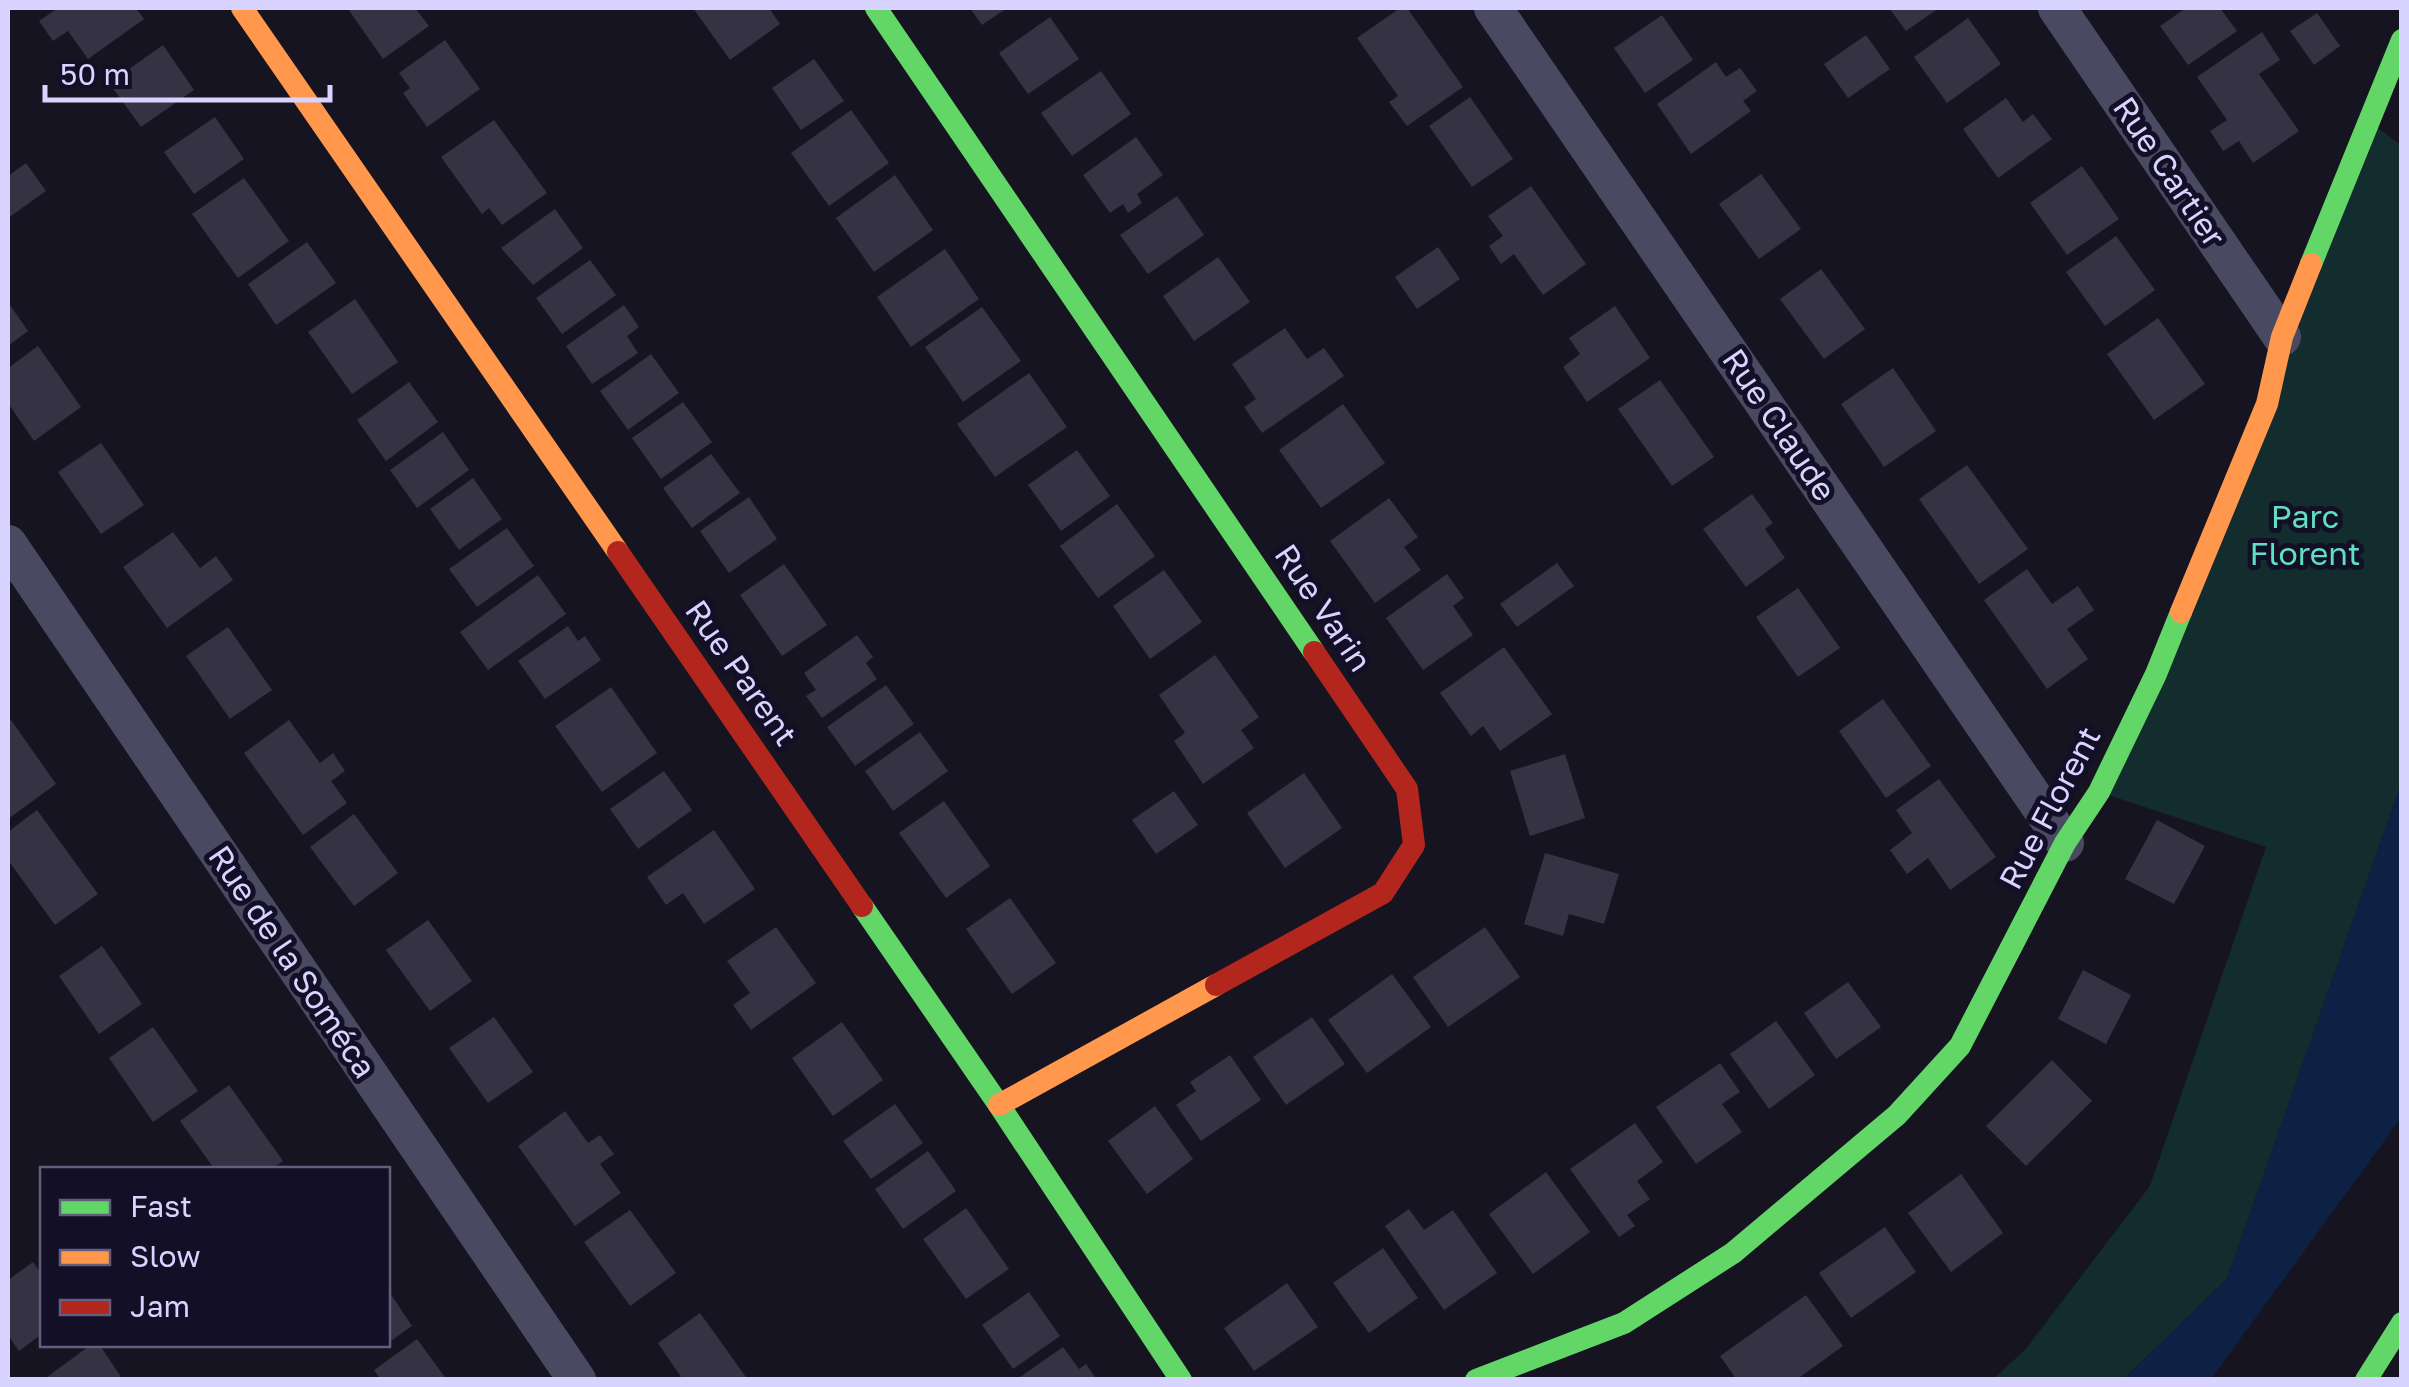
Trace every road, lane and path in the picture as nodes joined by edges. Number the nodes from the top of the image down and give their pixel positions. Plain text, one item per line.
1 (242, 8) edge
2 (876, 8) edge
3 (1493, 8) edge
4 (2057, 8) edge
5 (2402, 40) edge
6 (2282, 338) junction
7 (8, 544) edge
8 (2066, 843) junction
9 (999, 1105) junction
10 (2402, 1323) edge
11 (577, 1380) edge
12 (1181, 1380) edge
13 (1476, 1380) edge
14 (2366, 1380) edge

1 - 9 street, Rue Parent
2 - 9 street, Rue Varin
3 - 8 street, Rue Claude
4 - 6 street, Rue Cartier
5 - 6 street, Rue Florent
6 - 8 street, Rue Florent
7 - 11 street, Rue de la Soméca
8 - 13 street, Rue Florent
9 - 12 street, Rue Parent
10 - 14 street

